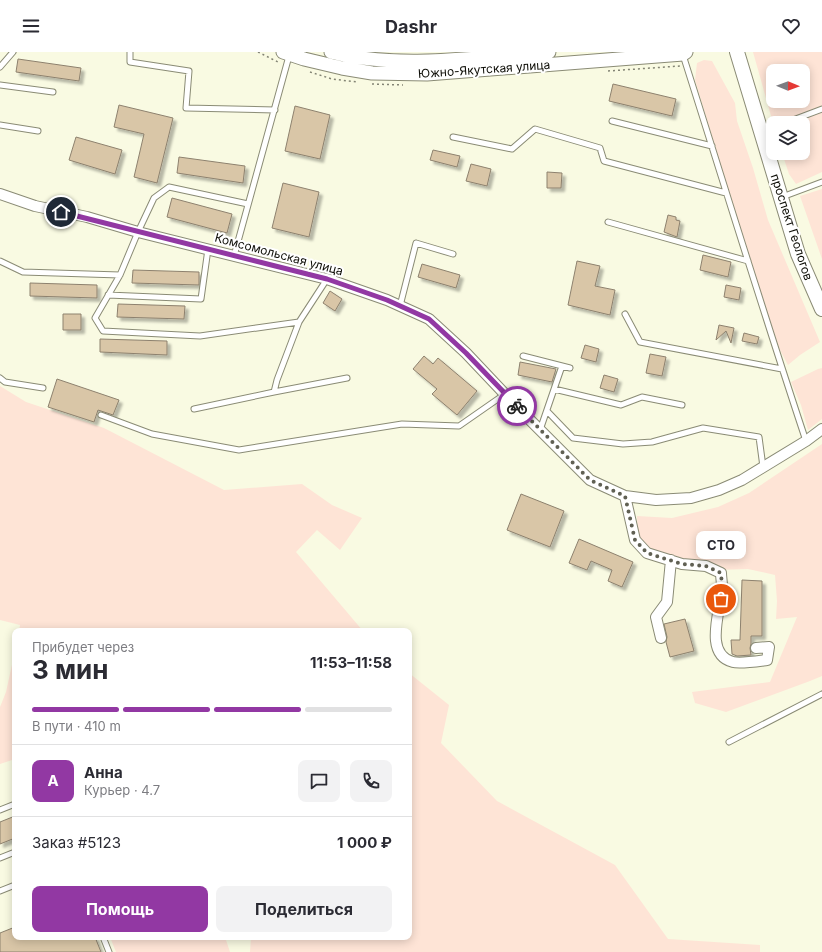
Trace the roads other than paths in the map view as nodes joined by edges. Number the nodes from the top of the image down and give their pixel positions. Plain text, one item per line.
1 (13, 52) edge
2 (130, 52) edge
3 (331, 52) edge
4 (548, 52) edge
5 (737, 52) edge
6 (289, 53) edge
7 (684, 53) edge
8 (0, 68) edge
9 (0, 85) edge
10 (53, 92) dead end
11 (822, 109) edge
12 (274, 110) junction
13 (804, 116) edge
14 (612, 121) dead end
15 (0, 125) edge
16 (766, 127) edge
17 (38, 131) dead end
18 (453, 137) dead end
19 (712, 146) junction
20 (773, 160) edge
21 (822, 182) edge
22 (726, 192) junction
23 (0, 194) edge
24 (781, 197) junction
25 (248, 204) junction
26 (608, 222) dead end
27 (138, 232) junction
28 (208, 249) junction
29 (453, 254) dead end
30 (234, 256) junction
31 (0, 261) edge
32 (748, 261) junction
33 (120, 275) junction
34 (327, 279) junction
35 (108, 295) junction
36 (400, 306) junction
37 (822, 309) edge
38 (625, 314) dead end
39 (299, 322) junction
40 (523, 356) dead end
41 (562, 366) junction
42 (570, 368) dead end
43 (782, 369) junction
44 (0, 378) edge
45 (347, 378) dead end
46 (43, 388) dead end
47 (554, 389) junction
48 (274, 392) junction
49 (505, 394) junction
50 (682, 405) dead end
51 (194, 409) dead end
52 (547, 411) junction
53 (100, 415) dead end
54 (822, 429) edge
55 (540, 430) junction
56 (806, 441) junction
57 (763, 467) junction
58 (625, 496) junction
59 (671, 560) junction
60 (661, 638) dead end
61 (756, 648) dead end
62 (822, 694) edge
63 (729, 742) dead end
64 (12, 805) edge
65 (0, 810) edge
66 (12, 853) edge
67 (0, 858) edge
68 (12, 886) edge
69 (0, 891) edge
70 (105, 940) edge
71 (109, 952) edge

1 - 8 lane
2 - 12 lane
3 - 4 street, Южно-Якутская улица
5 - 16 main road, проспект Геологов
6 - 7 street, Южно-Якутская улица
6 - 12 lane
7 - 19 lane
9 - 10 lane
11 - 13 lane
12 - 25 lane
14 - 19 lane
15 - 17 lane
18 - 22 lane
19 - 22 lane
20 - 24 main road, проспект Геологов
21 - 24 lane
22 - 32 lane
23 - 27 street, Комсомольская улица
24 - 37 main road, проспект Геологов
25 - 27 lane
25 - 30 lane
26 - 32 lane
27 - 28 street, Комсомольская улица
27 - 33 lane
28 - 30 street, Комсомольская улица
28 - 35 lane
29 - 36 lane
30 - 34 street, Комсомольская улица
31 - 33 lane
32 - 43 lane
33 - 35 lane
34 - 36 street, Комсомольская улица
34 - 39 lane
35 - 39 lane
36 - 49 street, Комсомольская улица
38 - 43 lane
39 - 48 lane
40 - 41 lane
41 - 42 lane
41 - 47 lane
43 - 56 lane
44 - 46 lane
45 - 48 lane
47 - 50 lane
47 - 52 lane
48 - 51 lane
49 - 53 lane
49 - 55 street, Комсомольская улица
52 - 55 lane
52 - 57 lane
54 - 56 street, Комсомольская улица
55 - 58 street, Комсомольская улица
56 - 57 street, Комсомольская улица
57 - 58 street, Комсомольская улица
58 - 59 street
59 - 60 street
59 - 61 street
62 - 63 lane
64 - 65 lane
66 - 67 lane
68 - 69 lane
70 - 71 lane

